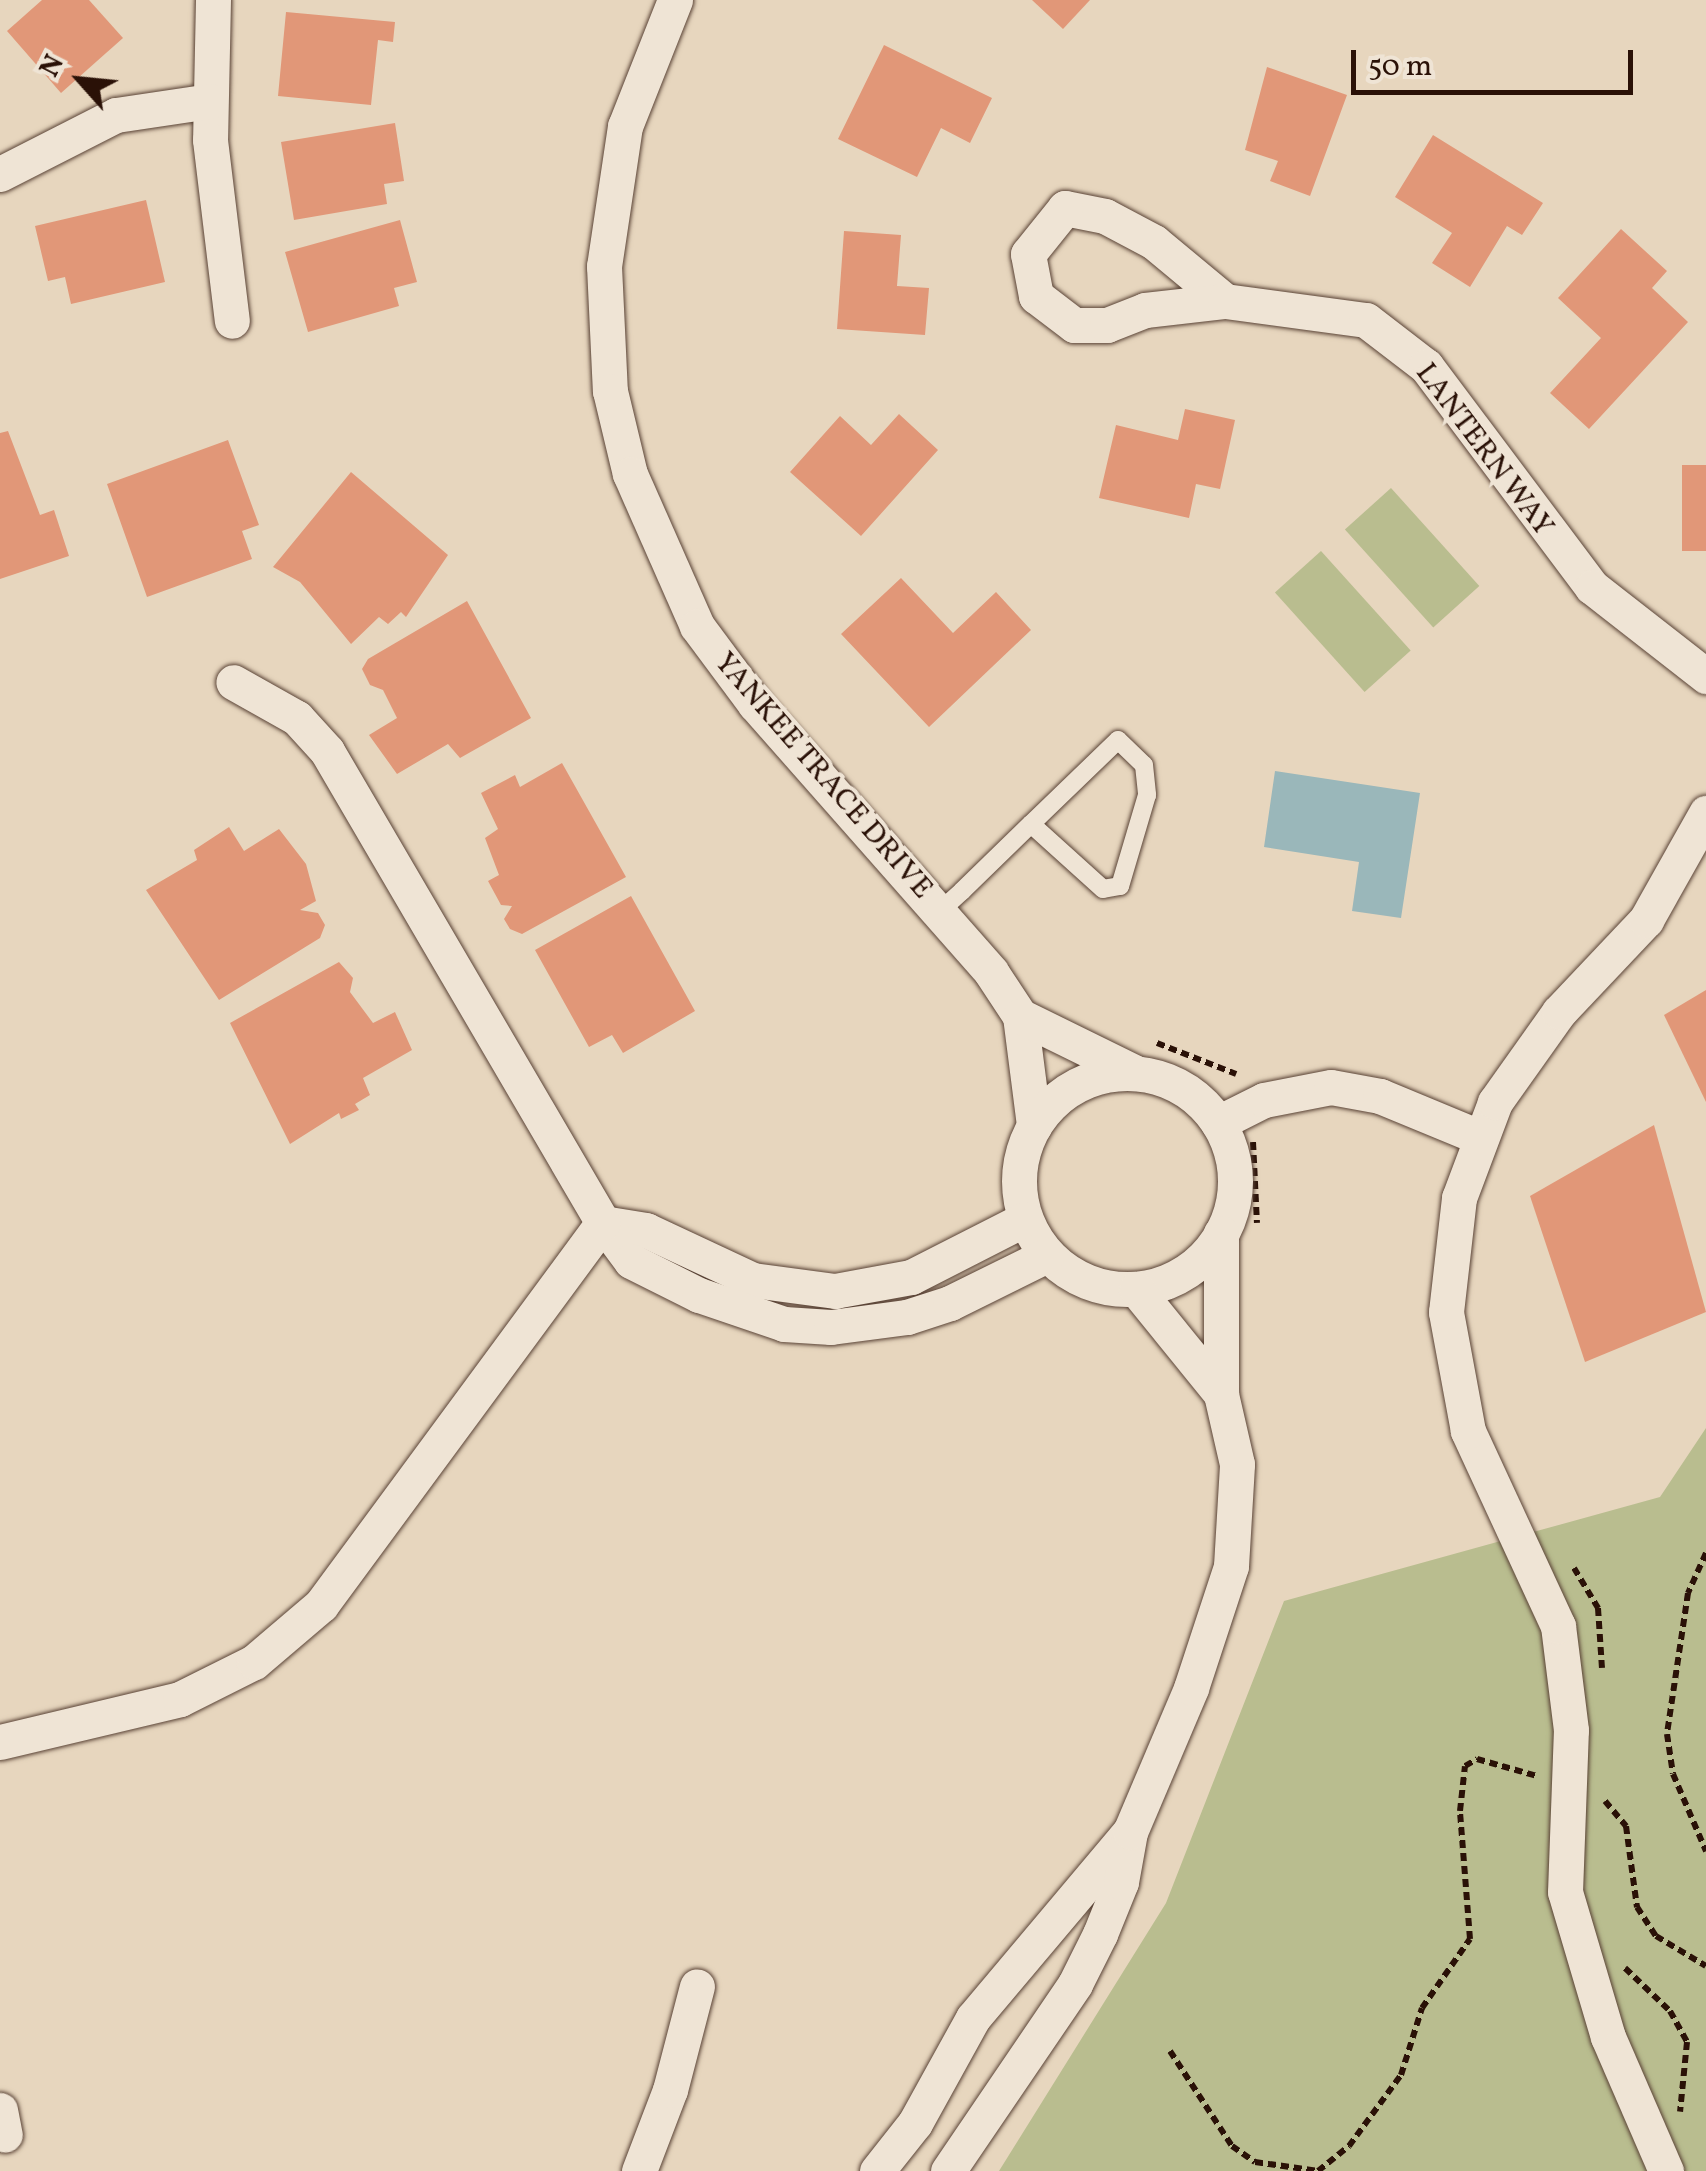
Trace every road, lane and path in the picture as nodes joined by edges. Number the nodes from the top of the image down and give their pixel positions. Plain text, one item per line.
1 (213, 0) edge
2 (675, 0) edge
3 (210, 101) junction
4 (0, 174) edge
5 (1226, 302) junction
6 (232, 321) dead end
7 (1706, 676) edge
8 (233, 682) dead end
9 (1706, 813) edge
10 (1031, 824) junction
11 (940, 912) junction
12 (1020, 1016) junction
13 (1137, 1036) dead end
14 (1256, 1068) dead end
15 (1135, 1073) junction
16 (1218, 1123) junction
17 (1034, 1126) junction
18 (1479, 1137) junction
19 (1026, 1219) junction
20 (603, 1223) junction
21 (1221, 1233) junction
22 (1047, 1254) junction
23 (1136, 1289) junction
24 (1221, 1394) junction
25 (1706, 1554) edge
26 (1571, 1564) dead end
27 (1602, 1680) dead end
28 (0, 1742) edge
29 (1582, 1791) junction
30 (1595, 1810) dead end
31 (1130, 1832) junction
32 (1706, 1851) edge
33 (1618, 1962) dead end
34 (1706, 1966) edge
35 (697, 1986) dead end
36 (1170, 2051) dead end
37 (1682, 2124) dead end
38 (639, 2171) edge
39 (877, 2171) edge
40 (948, 2171) edge
41 (1318, 2171) edge
42 (1666, 2171) edge

1 - 3 street
2 - 11 street, YANKEE TRACE DRIVE
3 - 4 street
3 - 6 street
5 - 5 street, LANTERN WAY
5 - 7 street, LANTERN WAY
8 - 20 street
9 - 18 street
10 - 10 lane
10 - 11 lane
11 - 12 street, YANKEE TRACE DRIVE
12 - 15 street, YANKEE TRACE DRIVE
12 - 17 street, YANKEE TRACE DRIVE
13 - 14 path
15 - 16 street, YANKEE TRACE DRIVE
15 - 17 street
16 - 18 street
16 - 21 street, YANKEE TRACE DRIVE
17 - 19 street, YANKEE TRACE DRIVE
18 - 29 street
19 - 20 street
19 - 22 street, YANKEE TRACE DRIVE
20 - 22 street
20 - 28 street
21 - 23 street, YANKEE TRACE DRIVE
21 - 24 street, YANKEE TRACE DRIVE
22 - 23 street, YANKEE TRACE DRIVE
23 - 24 street, YANKEE TRACE DRIVE
24 - 31 street, YANKEE TRACE DRIVE
25 - 32 path
26 - 27 path
29 - 30 path
29 - 34 path
29 - 41 path
29 - 42 street
31 - 39 street, YANKEE TRACE DRIVE
31 - 40 street, YANKEE TRACE DRIVE
33 - 37 path
35 - 38 street
36 - 41 path

